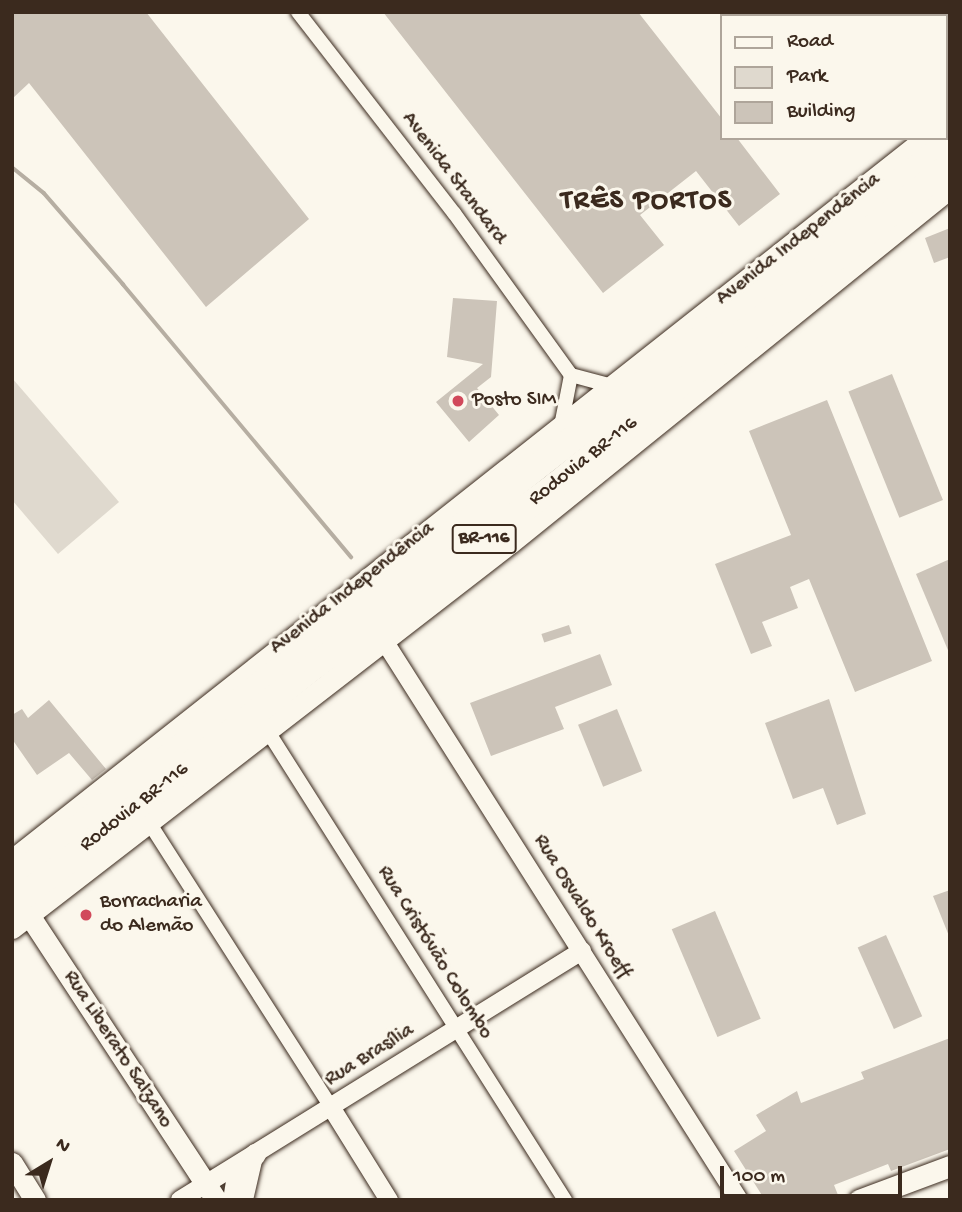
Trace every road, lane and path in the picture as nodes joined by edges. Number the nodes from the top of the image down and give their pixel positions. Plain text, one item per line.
1 (298, 12) edge
2 (923, 140) edge
3 (950, 142) edge
4 (950, 165) edge
5 (950, 188) edge
6 (571, 375) junction
7 (612, 387) junction
8 (561, 426) junction
9 (557, 484) junction
10 (510, 543) junction
11 (327, 633) junction
12 (383, 639) junction
13 (260, 663) junction
14 (267, 730) junction
15 (150, 824) junction
16 (12, 860) edge
17 (12, 880) edge
18 (18, 916) edge
19 (582, 951) junction
20 (457, 1029) junction
21 (331, 1107) junction
22 (258, 1152) junction
23 (12, 1163) edge
24 (950, 1166) edge
25 (950, 1180) edge
26 (211, 1195) edge
27 (35, 1200) edge
28 (180, 1200) edge
29 (233, 1200) edge
30 (246, 1200) edge
31 (389, 1200) edge
32 (565, 1200) edge
33 (739, 1200) edge
34 (859, 1200) edge
35 (896, 1200) edge

1 - 6 street, Avenida Standard
2 - 7 main road, Avenida Independência
3 - 11 highway, Rodovia BR-116 / BR-116
4 - 9 highway, Rodovia BR-116 / BR-116
5 - 10 main road, Rodovia BR-116
6 - 7 street
6 - 8 street
7 - 8 main road, Avenida Independência
8 - 13 main road, Avenida Independência
9 - 10 highway
9 - 18 highway, Rodovia BR-116 / BR-116
10 - 12 main road, Rodovia BR-116
11 - 13 highway
11 - 17 highway, Rodovia BR-116 / BR-116
12 - 14 main road, Rodovia BR-116
12 - 19 street, Rua Osvaldo Kroeff
13 - 16 main road, Avenida Independência
14 - 15 main road, Rodovia BR-116
14 - 20 street, Rua Cristóvão Colombo
15 - 18 main road, Rodovia BR-116
15 - 21 street
18 - 26 main road, Rua Liberato Salzano
19 - 20 street, Rua Brasília
19 - 33 street, Rua Osvaldo Kroeff
20 - 21 street, Rua Brasília
20 - 32 street, Rua Cristóvão Colombo
21 - 22 street, Rua Brasília
21 - 31 street
22 - 26 street, Rua Brasília
22 - 29 main road
22 - 30 street
23 - 27 main road
24 - 34 main road
25 - 35 main road
26 - 28 street, Rua Brasília

